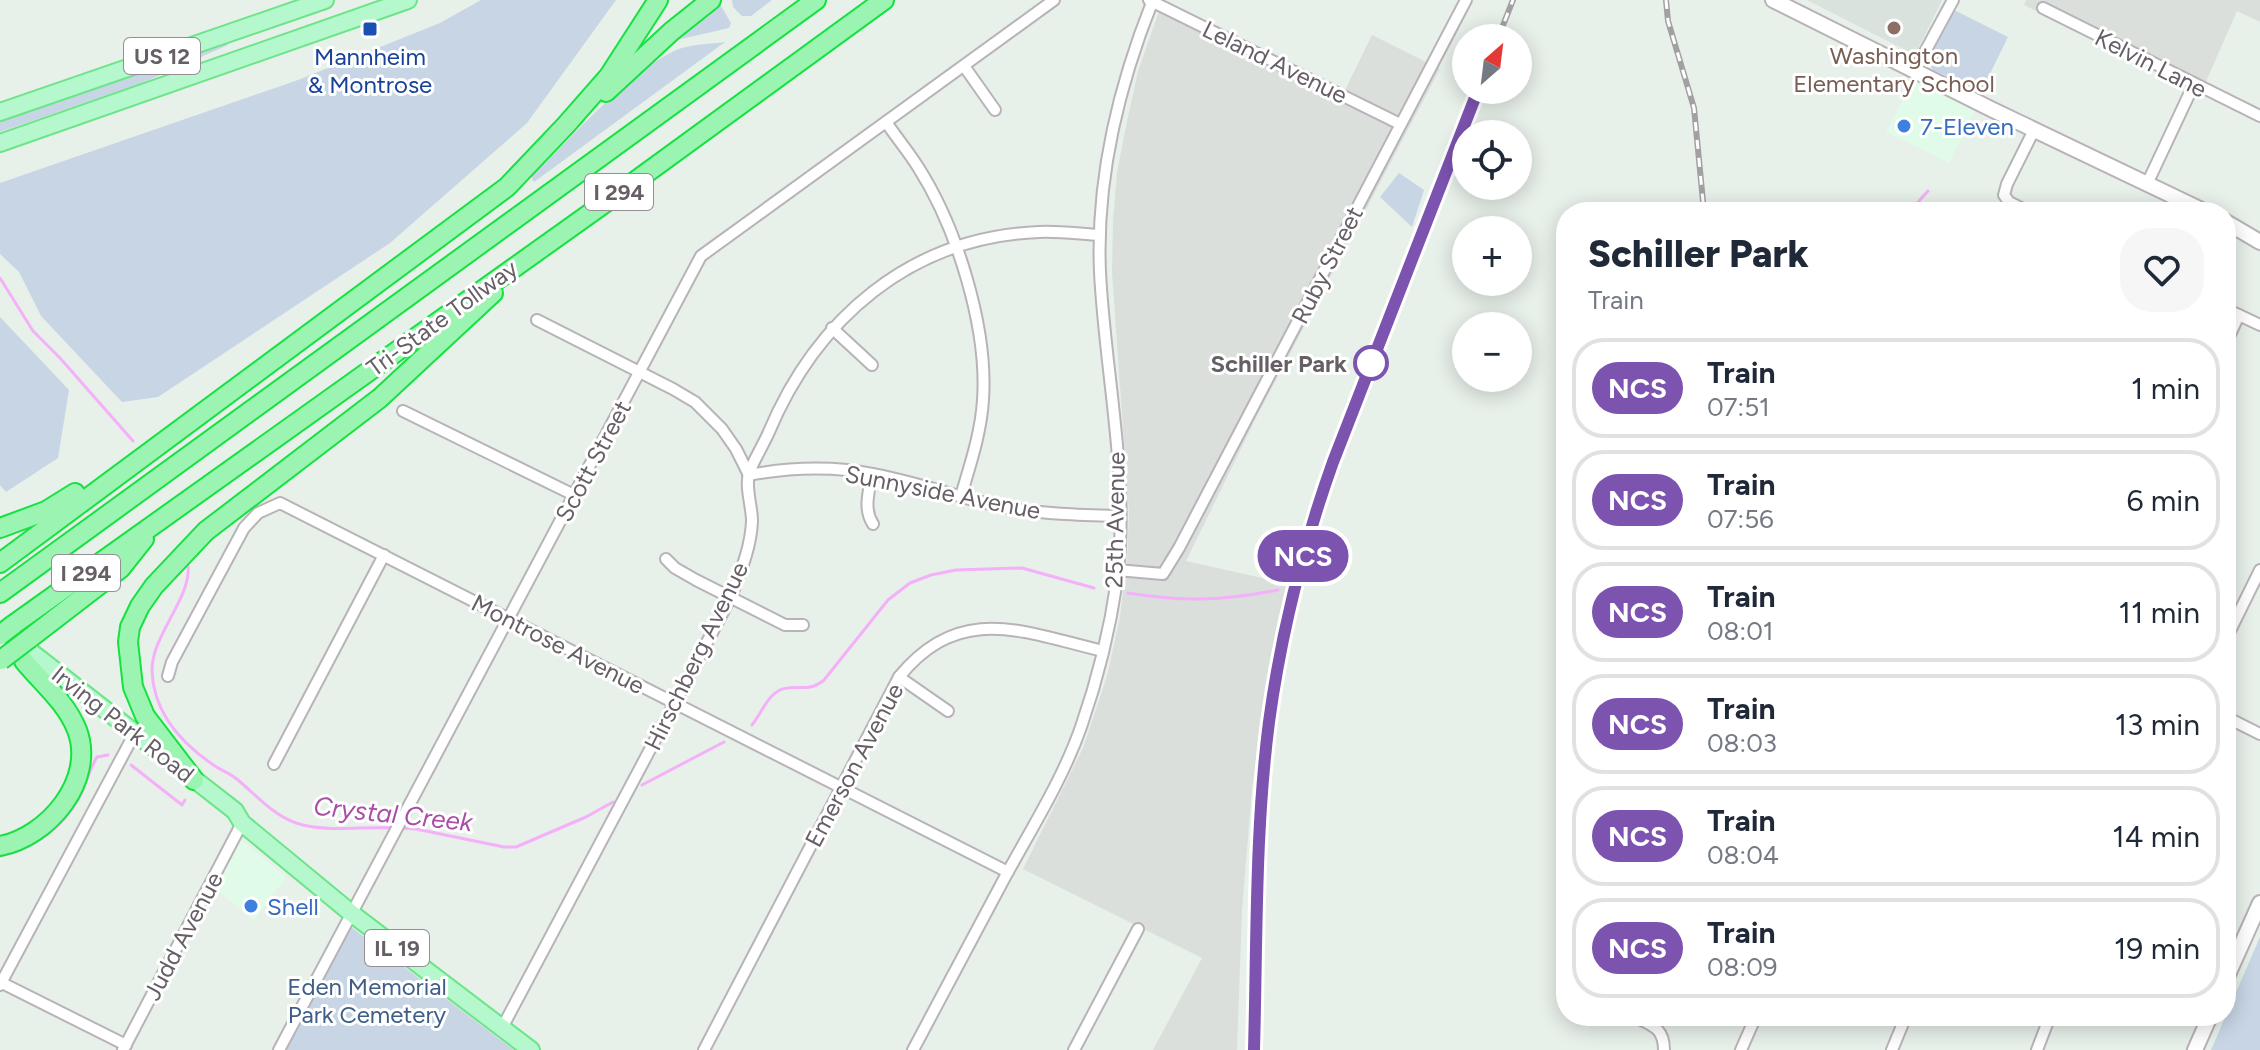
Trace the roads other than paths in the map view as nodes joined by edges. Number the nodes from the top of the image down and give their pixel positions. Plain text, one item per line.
1 (325, 0) edge
2 (658, 0) edge
3 (711, 0) edge
4 (816, 0) edge
5 (884, 0) edge
6 (1054, 0) edge
7 (1151, 0) edge
8 (1773, 0) edge
9 (1953, 0) edge
10 (401, 1) edge
11 (1463, 1) edge
12 (1792, 4) edge
13 (2043, 8) dead end
14 (964, 66) junction
15 (1914, 72) junction
16 (2194, 84) junction
17 (995, 110) dead end
18 (0, 112) edge
19 (2260, 116) edge
20 (886, 122) junction
21 (1400, 124) junction
22 (2034, 130) junction
23 (0, 143) edge
24 (521, 174) junction
25 (2147, 184) junction
26 (2009, 202) edge
27 (2185, 202) edge
28 (2236, 226) edge
29 (2242, 229) junction
30 (2260, 233) edge
31 (1100, 235) junction
32 (2260, 242) edge
33 (955, 248) junction
34 (537, 250) junction
35 (2236, 314) edge
36 (2239, 315) junction
37 (537, 320) dead end
38 (2236, 321) edge
39 (2260, 325) edge
40 (832, 328) junction
41 (872, 365) dead end
42 (256, 371) junction
43 (640, 371) junction
44 (403, 411) dead end
45 (872, 474) junction
46 (749, 475) junction
47 (574, 495) junction
48 (961, 496) junction
49 (1119, 516) junction
50 (158, 521) junction
51 (873, 524) dead end
52 (0, 528) edge
53 (384, 555) junction
54 (2, 559) edge
55 (666, 559) dead end
56 (1117, 570) junction
57 (2260, 570) edge
58 (0, 593) edge
59 (731, 597) junction
60 (508, 619) junction
61 (2236, 619) edge
62 (803, 625) dead end
63 (4, 629) edge
64 (1103, 651) junction
65 (0, 654) edge
66 (24, 661) junction
67 (168, 676) dead end
68 (899, 677) junction
69 (675, 703) junction
70 (948, 711) dead end
71 (2236, 722) edge
72 (2260, 734) edge
73 (130, 742) junction
74 (274, 764) dead end
75 (194, 780) junction
76 (842, 788) junction
77 (242, 823) junction
78 (0, 846) edge
79 (1008, 872) junction
80 (2260, 903) edge
81 (351, 913) junction
82 (1138, 929) dead end
83 (2236, 957) edge
84 (0, 983) edge
85 (1654, 1026) edge
86 (1752, 1026) edge
87 (1902, 1026) edge
88 (2046, 1026) edge
89 (2206, 1026) edge
90 (502, 1028) junction
91 (125, 1048) edge
92 (279, 1050) edge
93 (531, 1050) edge
94 (704, 1050) edge
95 (913, 1050) edge
96 (1074, 1050) edge
97 (1664, 1050) edge
98 (1741, 1050) edge
99 (1892, 1050) edge
100 (2037, 1050) edge
101 (2195, 1050) edge

1 - 18 main road, US 12
2 - 24 highway, I 294
3 - 24 highway, I 294
4 - 58 highway, Tri-State Tollway / I 294
5 - 34 highway, Tri-State Tollway / I 294
6 - 14 street, Scott Street
7 - 21 street, Leland Avenue
7 - 31 street, 25th Avenue
8 - 12 main road
9 - 15 street
10 - 23 main road, US 12
11 - 21 street, Ruby Street
12 - 15 main road
13 - 16 street, Kelvin Lane
14 - 17 street
14 - 20 street, Scott Street
15 - 22 main road
16 - 19 street, Kelvin Lane
16 - 25 street
20 - 33 street
20 - 43 street, Scott Street
21 - 56 street, Ruby Street
22 - 25 main road
22 - 26 street
24 - 42 highway, I 294
25 - 27 main road
28 - 29 main road
29 - 30 main road
29 - 32 main road
31 - 33 street, Hirschberg Avenue
31 - 49 street, 25th Avenue
33 - 40 street, Hirschberg Avenue
33 - 48 street
34 - 50 highway, Tri-State Tollway / I 294
34 - 75 highway
35 - 36 street
36 - 38 street
36 - 39 street
37 - 43 street
40 - 41 street
40 - 46 street, Hirschberg Avenue
42 - 52 highway
42 - 54 highway, I 294
43 - 46 street
43 - 47 street, Scott Street
44 - 47 street
45 - 46 street, Sunnyside Avenue
45 - 48 street, Sunnyside Avenue
45 - 51 street
46 - 59 street, Hirschberg Avenue
47 - 60 street, Scott Street
48 - 49 street, Sunnyside Avenue
49 - 56 street, 25th Avenue
50 - 63 highway, Tri-State Tollway / I 294
50 - 65 highway, bridge
53 - 60 street, Montrose Avenue
53 - 67 street, Montrose Avenue
53 - 74 street
55 - 59 street
56 - 64 street, 25th Avenue
57 - 61 street
59 - 62 street
59 - 69 street, Hirschberg Avenue
60 - 69 street, Montrose Avenue
60 - 81 street, Scott Street
63 - 75 main road, Irving Park Road / IL 19
64 - 68 street, Emerson Avenue
64 - 79 street, 25th Avenue
65 - 66 main road, Irving Park Road / IL 19
66 - 73 main road, Irving Park Road / IL 19
66 - 78 highway
68 - 70 street
68 - 76 street, Emerson Avenue
69 - 76 street, Montrose Avenue
69 - 90 street, Hirschberg Avenue
71 - 72 street
73 - 77 main road, Irving Park Road / IL 19
73 - 84 street
75 - 77 main road, Irving Park Road / IL 19
76 - 79 street, Montrose Avenue
76 - 94 street, Emerson Avenue
77 - 81 main road, Irving Park Road / IL 19
77 - 91 street, Judd Avenue
79 - 95 street, 25th Avenue
80 - 83 main road
81 - 90 main road, Irving Park Road / IL 19
81 - 92 street, Scott Street
82 - 96 street
84 - 91 street
85 - 97 street
86 - 98 street
87 - 99 street
88 - 100 street
89 - 101 main road
90 - 93 main road, Irving Park Road / IL 19

